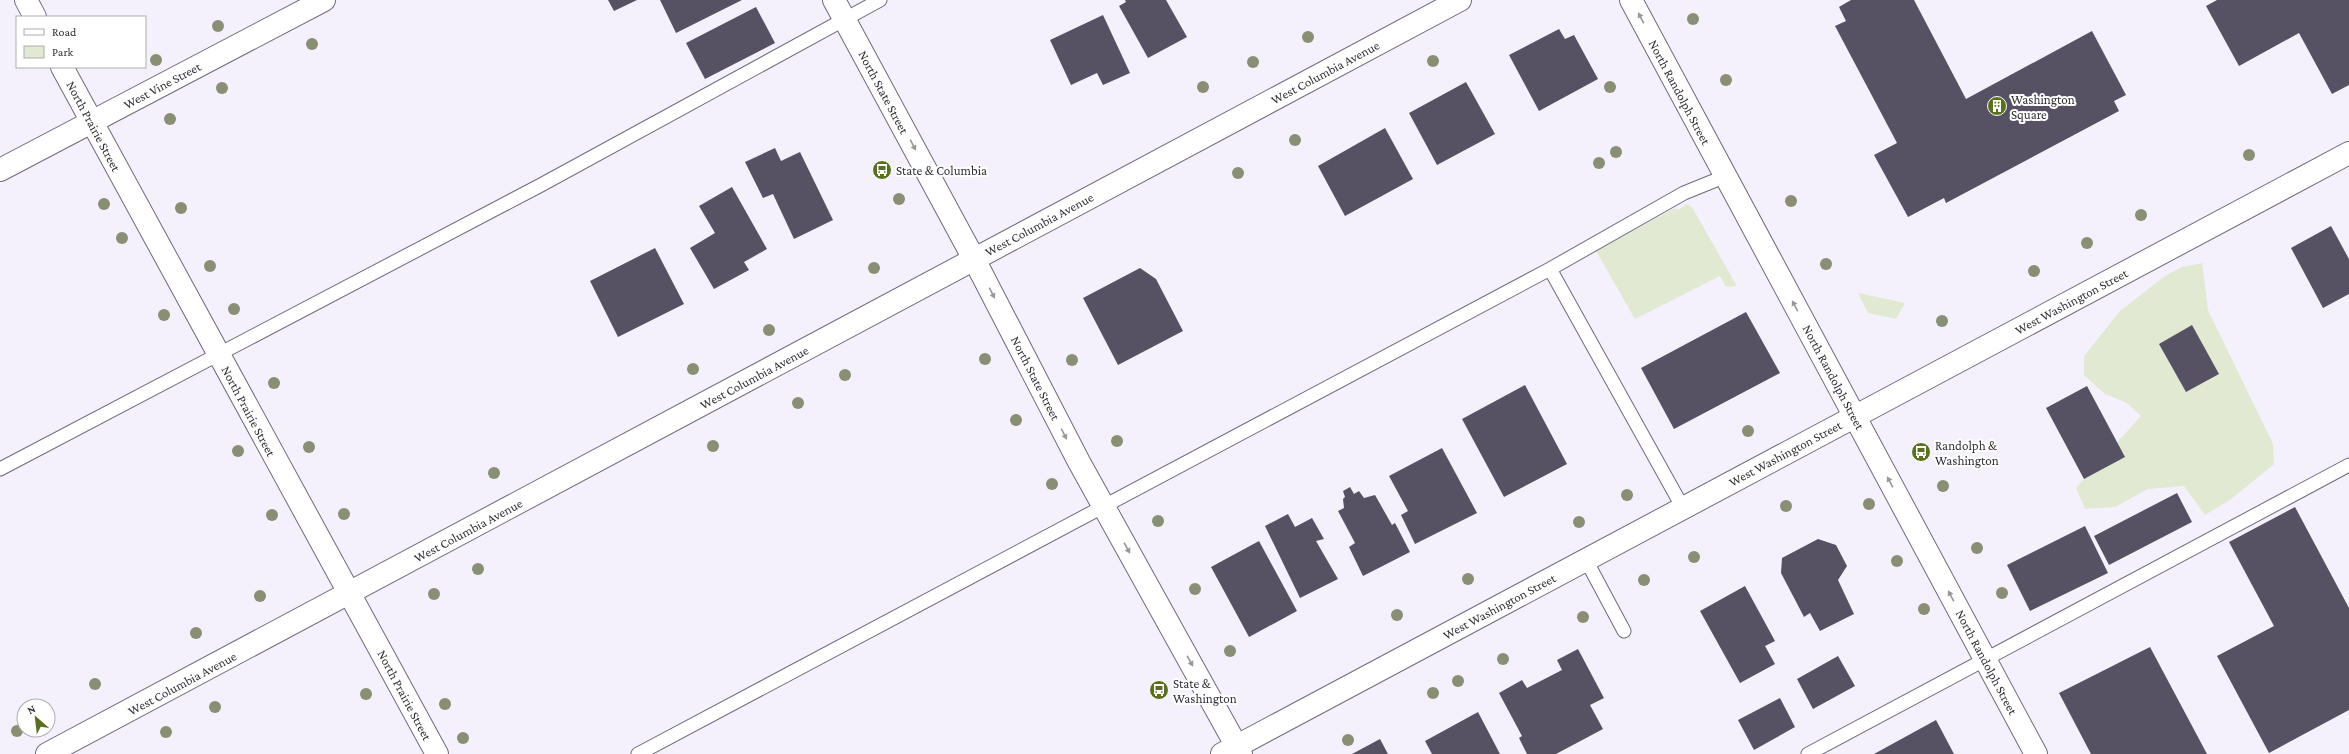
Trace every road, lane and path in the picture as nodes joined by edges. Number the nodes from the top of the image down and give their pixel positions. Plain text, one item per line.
1 (26, 0) edge
2 (324, 0) edge
3 (834, 0) edge
4 (880, 0) edge
5 (1460, 0) edge
6 (1631, 0) edge
7 (34, 16) edge
8 (844, 19) junction
9 (63, 68) edge
10 (92, 122) junction
11 (2349, 153) edge
12 (0, 170) edge
13 (1726, 176) junction
14 (974, 259) junction
15 (1550, 269) junction
16 (218, 355) junction
17 (1855, 417) junction
18 (2349, 465) edge
19 (0, 469) edge
20 (1104, 507) junction
21 (1683, 508) junction
22 (1586, 560) junction
23 (348, 595) junction
24 (1624, 631) dead end
25 (1985, 659) junction
26 (1233, 751) edge
27 (47, 754) edge
28 (437, 754) edge
29 (638, 754) edge
30 (1808, 754) edge
31 (2036, 754) edge

1 - 7 street
2 - 10 street, West Vine Street
3 - 8 street, North State Street
4 - 8 lane
5 - 14 street, West Columbia Avenue
13 -> 6 street, North Randolph Street
8 -> 14 street, North State Street
8 - 16 lane
9 - 10 street, North Prairie Street
10 - 12 street, West Vine Street
10 - 16 street, North Prairie Street
11 - 17 street, West Washington Street
13 - 15 lane
17 -> 13 street, North Randolph Street
14 -> 20 street, North State Street
14 - 23 street, West Columbia Avenue
15 - 20 lane
15 - 21 lane
16 - 19 lane
16 - 23 street, North Prairie Street
17 - 21 street, West Washington Street
25 -> 17 street, North Randolph Street
18 - 25 lane
20 -> 26 street, North State Street
20 - 29 lane
21 - 22 street, West Washington Street
22 - 24 lane
22 - 26 street, West Washington Street
23 - 27 street, West Columbia Avenue
23 - 28 street, North Prairie Street
25 - 30 lane
25 - 31 street, North Randolph Street

